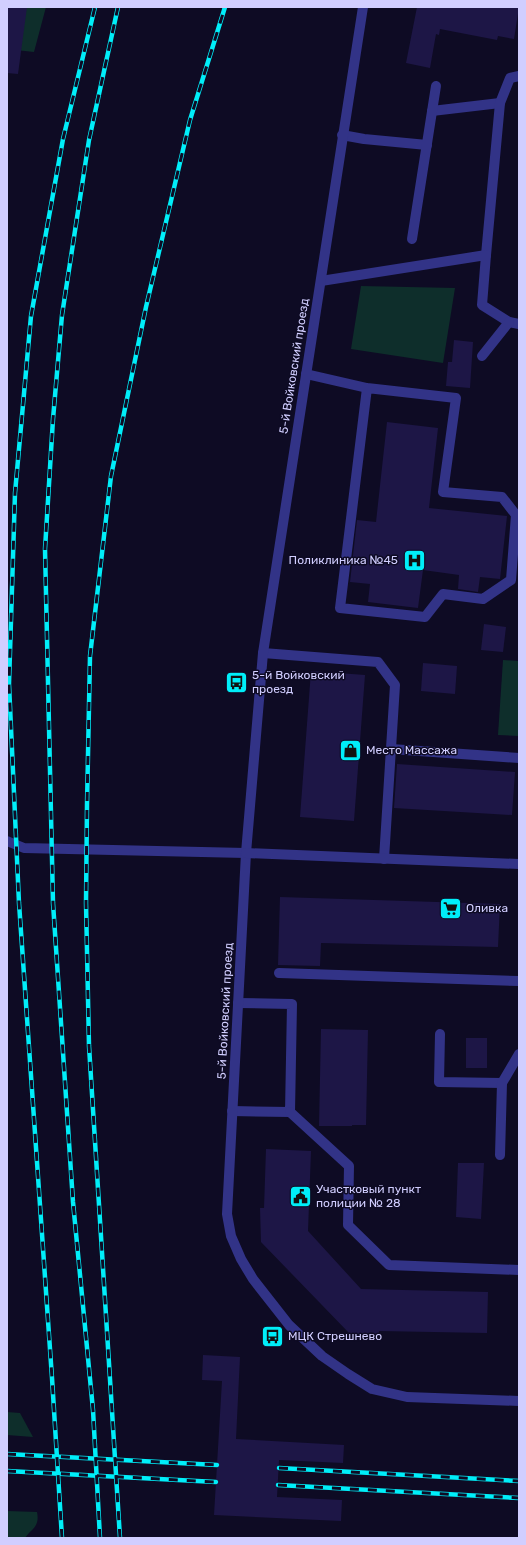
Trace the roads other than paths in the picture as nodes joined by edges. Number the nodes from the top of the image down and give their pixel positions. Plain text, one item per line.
1 (363, 7) edge
2 (519, 76) edge
3 (436, 86) dead end
4 (500, 103) junction
5 (432, 111) junction
6 (342, 135) junction
7 (427, 145) junction
8 (412, 239) dead end
9 (486, 255) junction
10 (321, 280) junction
11 (508, 322) junction
12 (519, 324) edge
13 (482, 356) dead end
14 (306, 374) junction
15 (367, 388) junction
16 (263, 653) junction
17 (391, 749) junction
18 (519, 758) edge
19 (7, 841) edge
20 (246, 853) junction
21 (384, 859) junction
22 (519, 864) edge
23 (279, 974) dead end
24 (519, 980) edge
25 (238, 1003) junction
26 (440, 1034) dead end
27 (519, 1054) edge
28 (502, 1083) junction
29 (232, 1111) junction
30 (290, 1112) junction
31 (500, 1155) dead end
32 (519, 1270) edge
33 (519, 1401) edge

1 - 6 street, 5-й Войковский проезд
2 - 4 street
3 - 5 street
4 - 5 street
4 - 9 street
5 - 7 street
6 - 7 street
6 - 10 street, 5-й Войковский проезд
7 - 8 street
9 - 10 street
9 - 11 street
10 - 14 street, 5-й Войковский проезд
11 - 12 street
11 - 13 street
14 - 15 street
14 - 16 street, 5-й Войковский проезд
15 - 15 street
16 - 17 street
16 - 20 street, 5-й Войковский проезд
17 - 18 street
17 - 21 street
19 - 20 street
20 - 21 street
20 - 25 street, 5-й Войковский проезд
21 - 22 street
23 - 24 street
25 - 29 street, 5-й Войковский проезд
25 - 30 street
26 - 28 street
27 - 28 street
28 - 31 street
29 - 30 street
29 - 33 street, 5-й Войковский проезд
30 - 32 street

